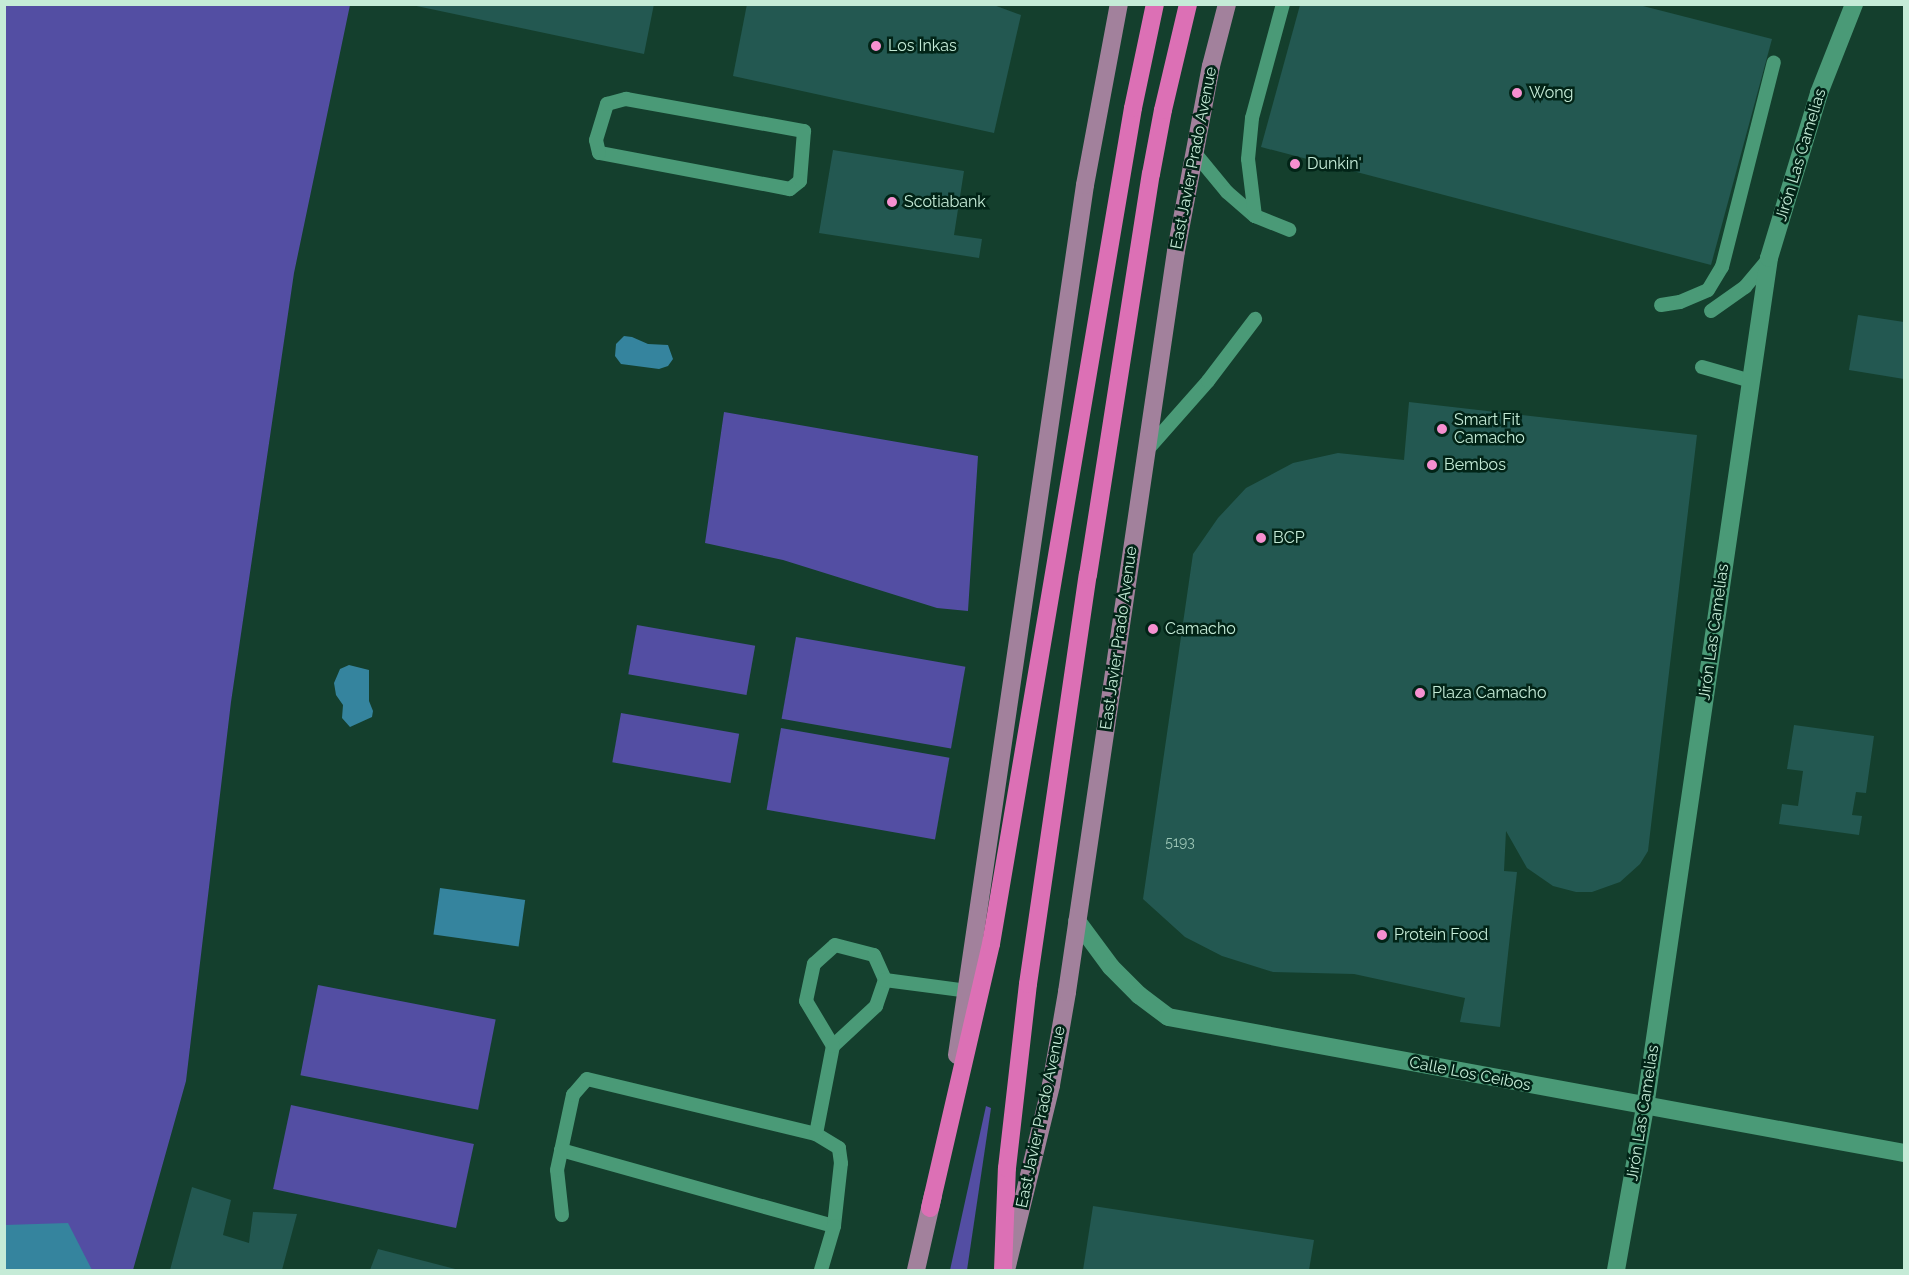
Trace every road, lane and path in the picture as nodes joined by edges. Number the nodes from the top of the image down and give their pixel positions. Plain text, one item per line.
1 (1119, 4) edge
2 (1155, 4) edge
3 (1188, 4) edge
4 (1227, 4) edge
5 (1283, 4) edge
6 (1854, 4) edge
7 (1774, 62) dead end
8 (804, 131) joint
9 (1194, 152) junction
10 (1255, 216) junction
11 (1289, 230) dead end
12 (1769, 258) junction
13 (1661, 305) dead end
14 (1711, 311) dead end
15 (1255, 319) dead end
16 (1702, 367) dead end
17 (1751, 381) junction
18 (1145, 452) junction
19 (1077, 921) junction
20 (885, 981) junction
21 (969, 991) junction
22 (833, 1046) junction
23 (1645, 1107) junction
24 (816, 1134) junction
25 (561, 1150) junction
26 (1905, 1153) edge
27 (930, 1208) junction
28 (562, 1215) dead end
29 (834, 1226) junction
30 (820, 1270) edge
31 (916, 1270) edge
32 (1004, 1270) edge
33 (1616, 1270) edge

1 - 21 main road
2 - 27 highway
3 - 32 highway
4 - 9 main road, East Javier Prado Avenue
5 - 10 lane
6 - 12 street, Jirón Las Camelias
7 - 13 lane
8 - 8 lane
9 - 10 lane
9 - 18 main road, East Javier Prado Avenue
10 - 11 lane
12 - 14 lane
12 - 17 street, Jirón Las Camelias
15 - 18 lane
16 - 17 lane
17 - 23 street, Jirón Las Camelias
18 - 19 main road, East Javier Prado Avenue
19 - 23 street, Calle Los Ceibos
19 - 32 main road, East Javier Prado Avenue
20 - 21 lane
20 - 22 lane
20 - 22 lane
21 - 27 main road
22 - 24 lane
23 - 26 street, Calle Los Ceibos
23 - 33 street, Jirón Las Camelias
24 - 25 lane
24 - 29 lane
25 - 28 lane
25 - 29 lane
27 - 31 main road
29 - 30 lane

